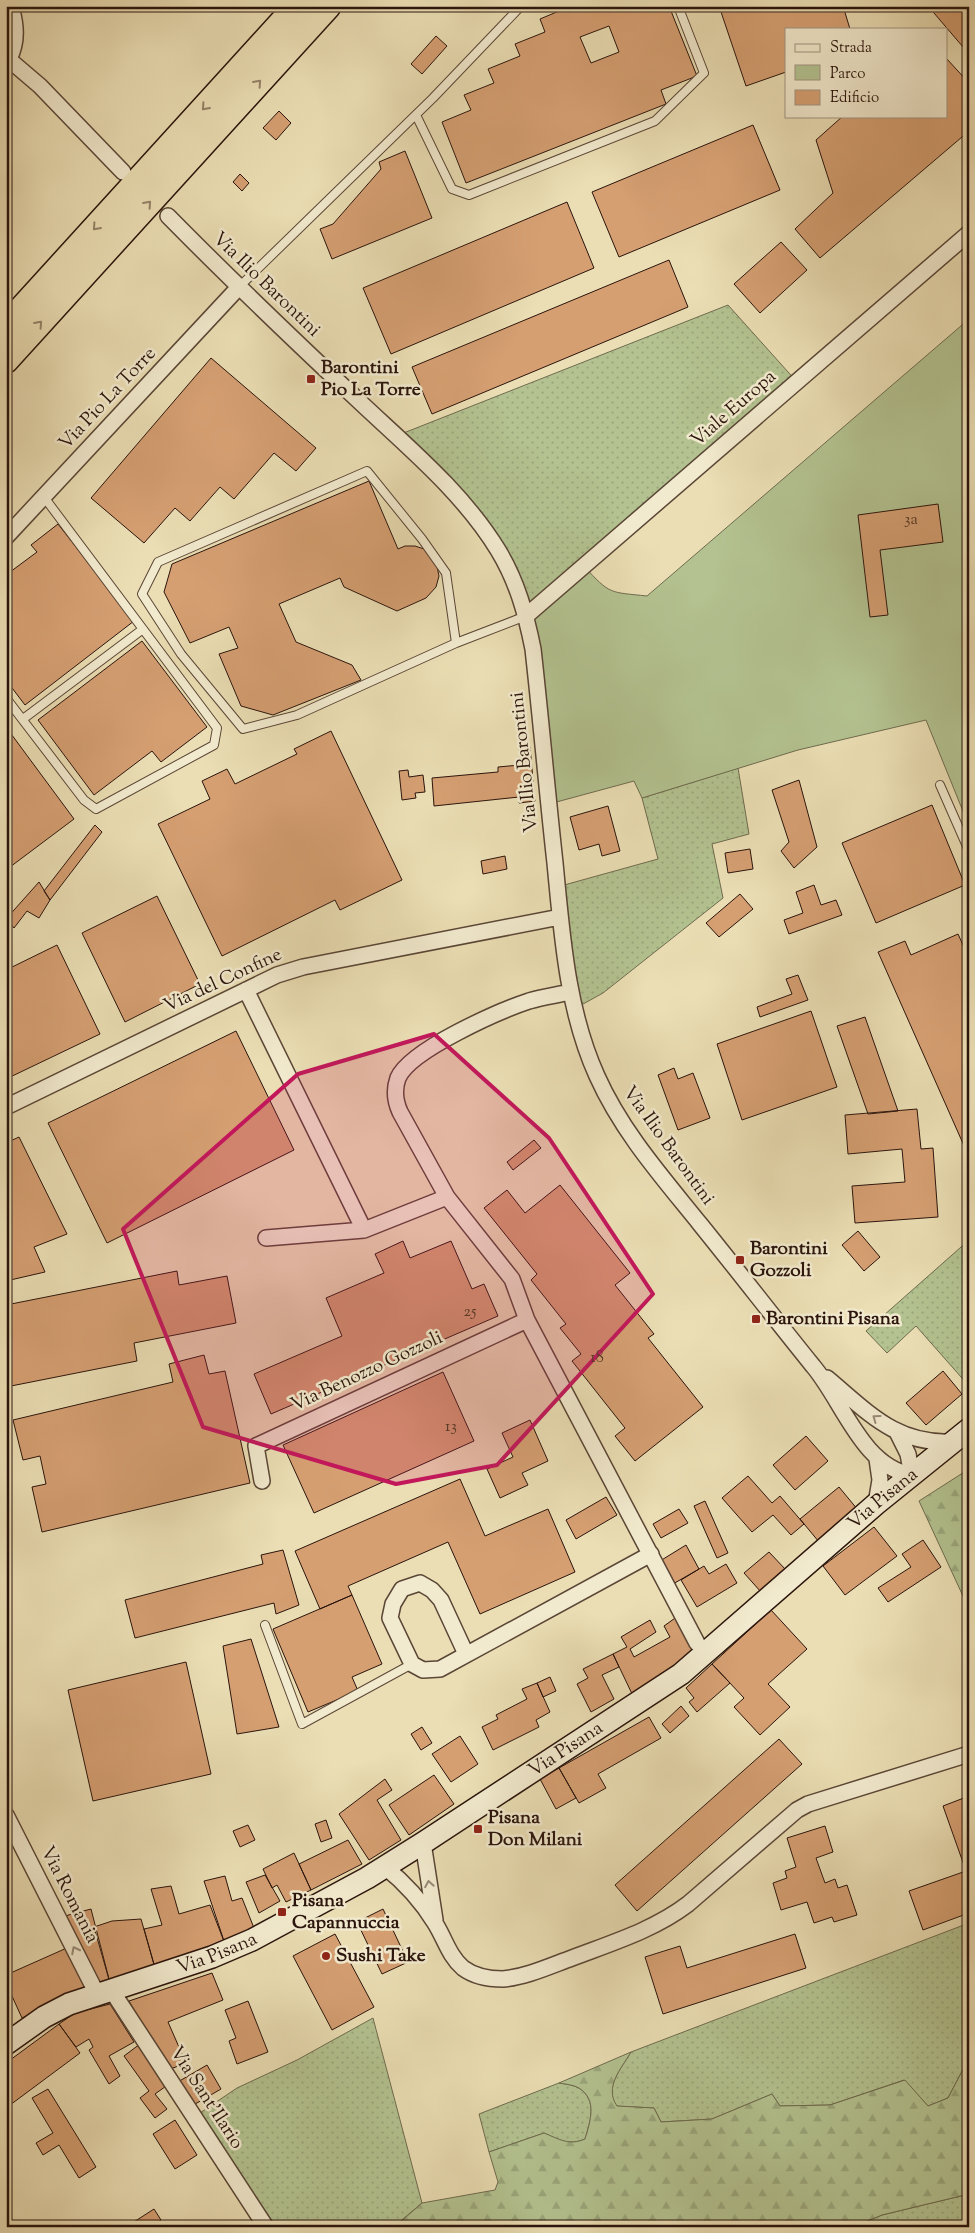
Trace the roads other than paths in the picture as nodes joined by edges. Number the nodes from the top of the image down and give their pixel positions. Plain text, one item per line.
1 (11, 6) edge
2 (297, 6) edge
3 (328, 6) edge
4 (521, 6) edge
5 (678, 6) edge
6 (8, 58) edge
7 (416, 114) junction
8 (123, 172) dead end
9 (168, 216) dead end
10 (969, 233) edge
11 (238, 287) junction
12 (6, 326) edge
13 (6, 360) edge
14 (44, 497) junction
15 (6, 537) edge
16 (526, 616) junction
17 (143, 629) junction
18 (456, 643) junction
19 (6, 698) edge
20 (23, 719) junction
21 (940, 785) dead end
22 (969, 851) edge
23 (560, 917) junction
24 (246, 990) junction
25 (570, 992) junction
26 (6, 1107) edge
27 (447, 1197) junction
28 (364, 1230) junction
29 (266, 1238) dead end
30 (527, 1320) junction
31 (816, 1369) junction
32 (898, 1434) junction
33 (961, 1435) edge
34 (877, 1459) junction
35 (912, 1475) junction
36 (262, 1481) dead end
37 (876, 1504) junction
38 (651, 1554) junction
39 (265, 1625) dead end
40 (697, 1644) dead end
41 (466, 1654) junction
42 (412, 1664) junction
43 (969, 1754) edge
44 (6, 1815) edge
45 (423, 1843) junction
46 (385, 1867) junction
47 (436, 1924) junction
48 (104, 1992) junction
49 (6, 2044) edge
50 (266, 2227) edge

1 - 6 street
2 -> 12 highway
13 -> 3 highway
4 - 7 lane
5 - 7 lane
6 - 8 street
7 - 11 lane
9 - 11 street, Via Ilio Barontini
10 - 16 street, Viale Europa
11 - 14 street, Via Pio La Torre
11 - 16 street, Via Ilio Barontini
14 - 15 street, Via Pio La Torre
14 - 17 lane
16 - 18 lane
16 - 23 street, Via Ilio Barontini
17 - 20 lane
17 - 20 lane
18 - 18 lane
19 - 20 lane
21 - 22 lane
23 - 24 street, Via del Confine
23 - 25 street, Via Ilio Barontini
24 - 26 street, Via del Confine
24 - 28 street
25 - 27 street
25 - 31 street, Via Ilio Barontini
27 - 28 street
27 - 30 street
28 - 29 street
30 - 36 street, Via Benozzo Gozzoli
30 - 38 street
32 -> 31 street, Via Ilio Barontini
31 - 34 street, Via Ilio Barontini
32 - 33 street, Via Ilio Barontini
32 - 35 street, Via Ilio Barontini
33 - 35 main road, Via Pisana
34 - 35 street, Via Ilio Barontini
34 - 37 street, Via Ilio Barontini
35 - 37 main road, Via Pisana
37 - 45 main road, Via Pisana
38 - 40 street
38 - 41 street
39 - 42 lane
41 - 42 street
41 - 42 street
43 - 47 street
48 -> 44 street, Via Romania
45 - 46 main road, Via Pisana
47 -> 45 street
46 - 47 street
46 - 48 main road, Via Pisana
48 - 49 main road, Via Pisana
48 - 50 street, Via Sant'Ilario

